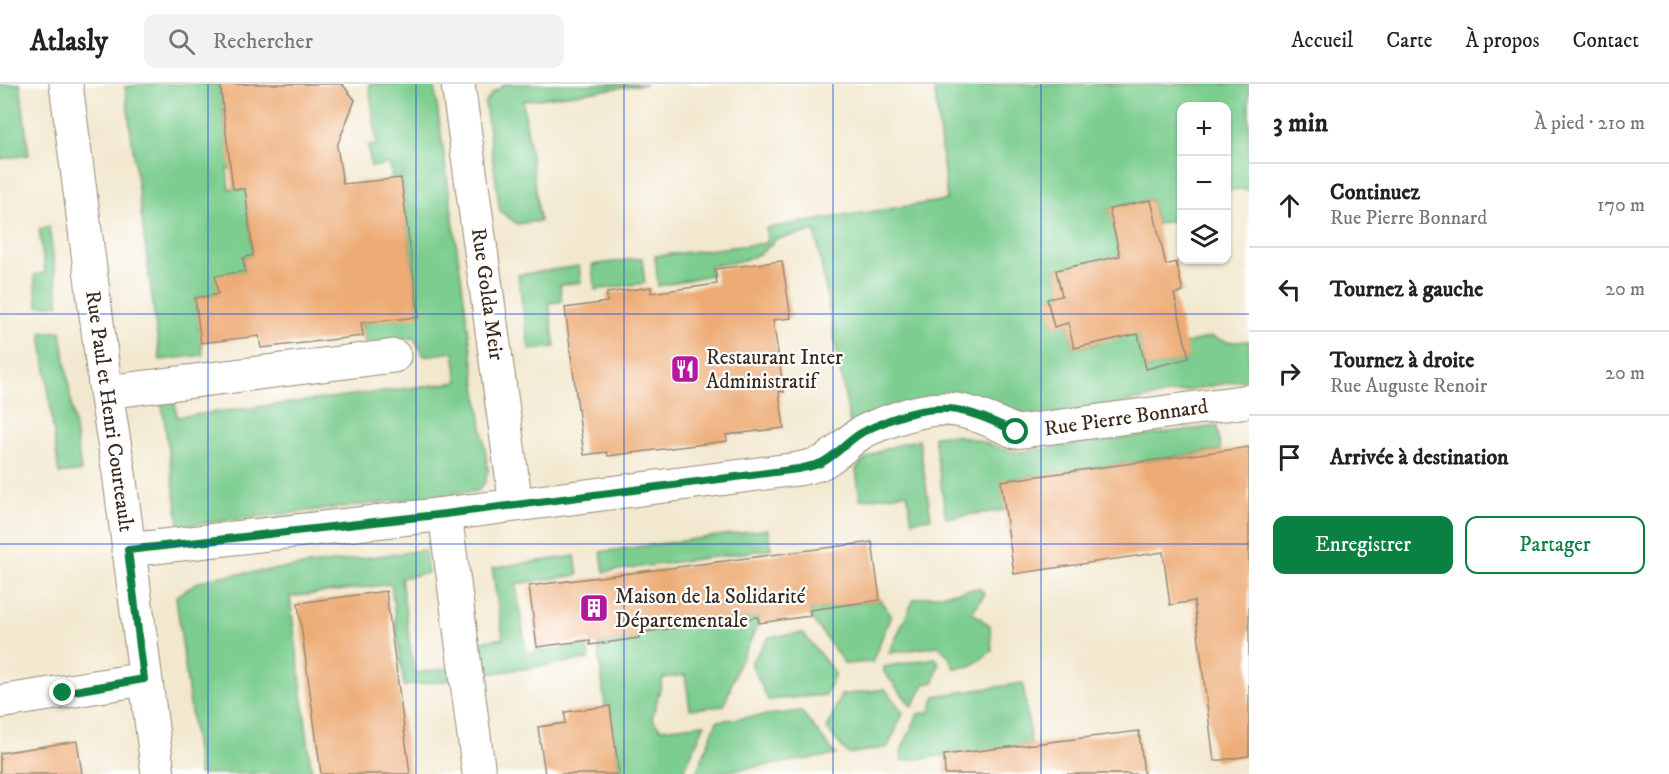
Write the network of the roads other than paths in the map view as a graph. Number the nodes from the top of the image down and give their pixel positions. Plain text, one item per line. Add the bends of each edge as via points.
1 (66, 84) edge
2 (458, 84) edge
3 (394, 356) dead end
4 (106, 392) junction
5 (1249, 401) edge
6 (516, 505) junction
7 (445, 514) junction
8 (128, 550) junction
9 (144, 679) junction
10 (0, 702) edge
11 (158, 774) edge
12 (479, 774) edge

1 - 4 street, Rue Paul et Henri Courteault
2 - 6 street, Rue Golda Meir
3 - 4 street
4 - 8 street, Rue Paul et Henri Courteault
5 - 6 street, Rue Pierre Bonnard via 1016,432 955,408 926,409 880,424 859,434 820,463 798,469
6 - 7 street, Rue Pierre Bonnard
7 - 8 street, Rue Pierre Bonnard
7 - 12 street
8 - 9 street, Rue Paul et Henri Courteault
9 - 10 street
9 - 11 street, Rue Paul et Henri Courteault

